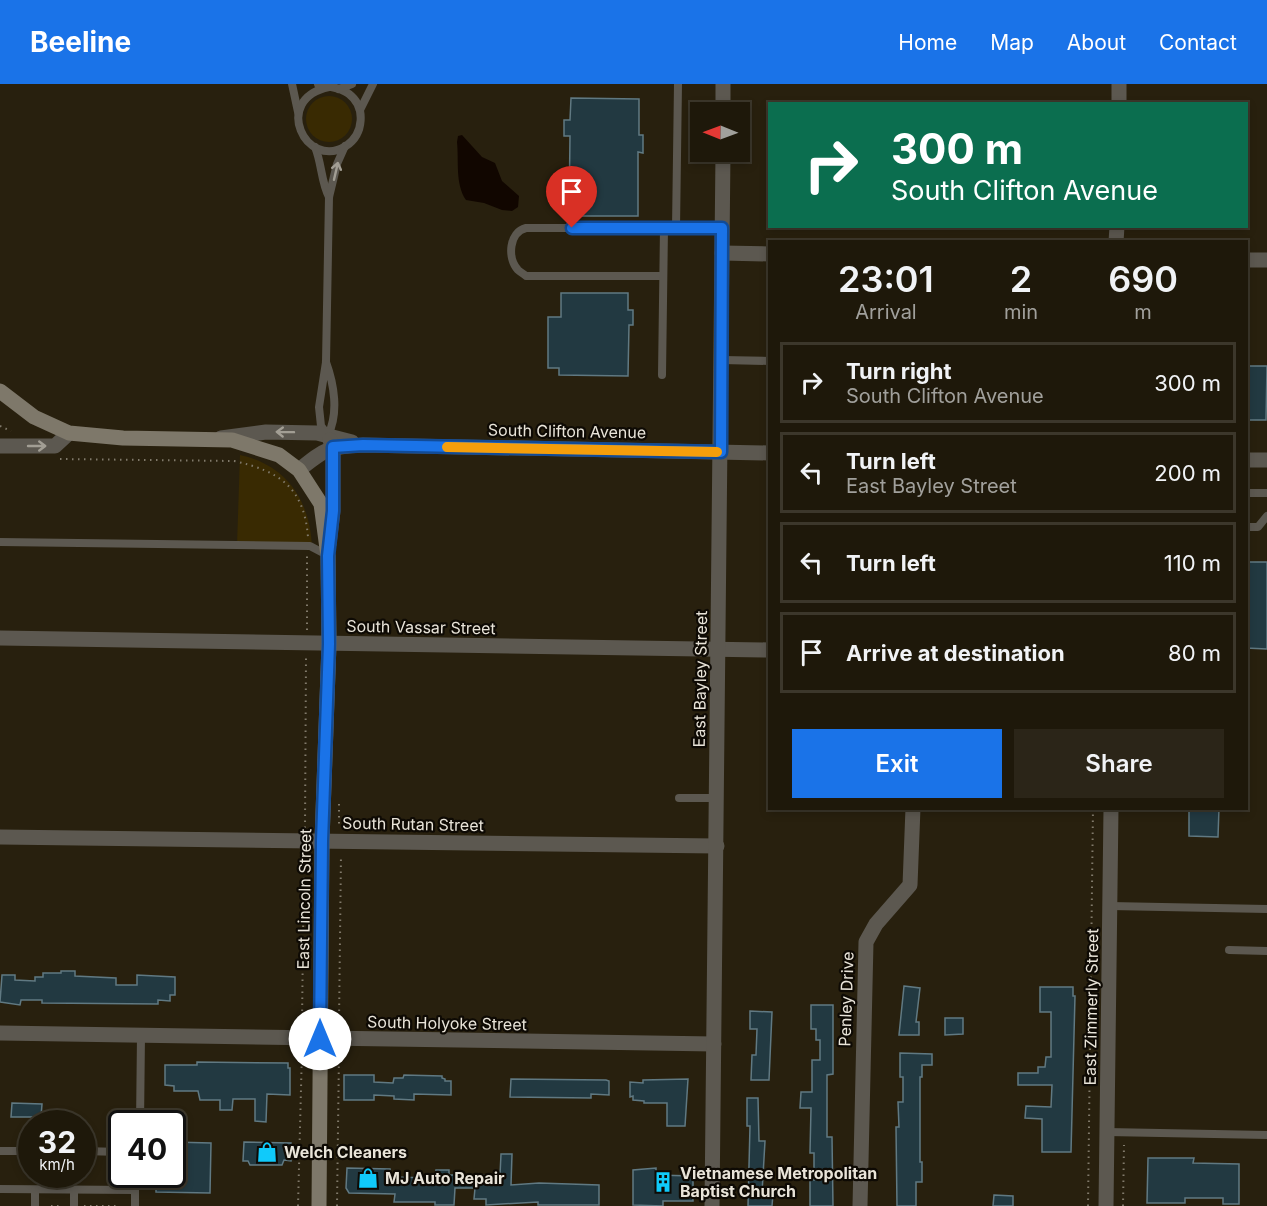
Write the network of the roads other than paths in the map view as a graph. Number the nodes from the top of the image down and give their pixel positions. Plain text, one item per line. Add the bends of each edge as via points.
1 (292, 84) edge
2 (318, 84) edge
3 (352, 84) edge
4 (373, 84) edge
5 (678, 84) edge
6 (723, 84) edge
7 (1119, 84) edge
8 (329, 87) junction
9 (339, 89) junction
10 (723, 102) edge
11 (1119, 102) edge
12 (360, 110) junction
13 (298, 112) junction
14 (315, 147) junction
15 (345, 147) junction
16 (723, 162) edge
17 (329, 197) junction
18 (664, 228) junction
19 (676, 228) junction
20 (722, 228) junction
21 (722, 253) junction
22 (768, 254) edge
23 (1248, 260) edge
24 (1267, 260) edge
25 (663, 276) junction
26 (722, 360) junction
27 (768, 361) edge
28 (326, 362) junction
29 (662, 375) dead end
30 (0, 391) edge
31 (69, 433) junction
32 (208, 439) junction
33 (330, 441) junction
34 (8, 446) edge
35 (721, 452) junction
36 (768, 453) edge
37 (1248, 460) edge
38 (1267, 460) edge
39 (299, 470) junction
40 (1248, 493) edge
41 (1267, 493) edge
42 (1267, 516) edge
43 (1248, 527) edge
44 (0, 542) edge
45 (328, 556) junction
46 (0, 638) edge
47 (329, 644) junction
48 (719, 649) junction
49 (768, 650) edge
50 (679, 798) dead end
51 (717, 798) junction
52 (913, 810) edge
53 (1111, 810) edge
54 (0, 837) edge
55 (322, 841) junction
56 (717, 846) junction
57 (1110, 906) junction
58 (1267, 909) edge
59 (1229, 950) dead end
60 (1267, 951) edge
61 (0, 1033) edge
62 (141, 1035) junction
63 (320, 1039) junction
64 (714, 1044) junction
65 (140, 1110) edge
66 (1107, 1132) junction
67 (1267, 1135) edge
68 (0, 1151) edge
69 (18, 1151) edge
70 (0, 1189) edge
71 (34, 1190) junction
72 (74, 1190) junction
73 (135, 1190) joint
74 (35, 1206) edge
75 (74, 1206) edge
76 (135, 1206) edge
77 (319, 1206) edge
78 (712, 1206) edge
79 (860, 1206) edge
80 (1106, 1206) edge

1 - 13 lane
2 - 8 lane
3 - 9 lane
4 - 12 lane
5 - 19 lane
6 - 10 street
7 - 11 street
8 - 9 lane
8 - 13 lane via 309,94
9 - 12 lane via 356,101
12 - 15 lane via 359,131
13 - 14 lane via 301,132
14 - 15 lane
14 - 17 lane
17 -> 15 lane
16 - 20 street, East Bayley Street
17 - 28 lane
18 - 19 lane
18 - 25 lane
18 - 25 lane via 522,229 513,238 511,256 526,276
19 - 20 lane
20 - 21 street, East Bayley Street
21 - 22 street
21 - 26 street, East Bayley Street
23 - 24 street
25 - 29 lane
26 - 27 lane
26 - 35 street, East Bayley Street
28 - 33 lane via 334,390
28 - 33 lane via 319,407 321,426
30 - 31 street, South Clifton Avenue via 34,417
31 - 32 street, South Clifton Avenue
34 -> 31 street via 55,446
33 -> 32 street, South Clifton Avenue via 317,433 266,432
32 - 39 street, South Clifton Avenue via 232,440 279,455
33 - 35 street, South Clifton Avenue via 363,445
33 - 39 street, South Clifton Avenue
33 - 45 street, East Lincoln Street via 333,511
35 - 36 street, South Clifton Avenue
35 - 48 street, East Bayley Street
37 - 38 street
39 - 45 street, East Lincoln Street via 321,504
40 - 41 lane
42 - 43 lane via 1258,527
44 - 45 lane via 307,546
45 - 47 street, East Lincoln Street
46 - 47 street, South Vassar Street
47 - 48 street, South Vassar Street
47 - 55 street, East Lincoln Street
48 - 49 street, South Vassar Street
48 - 51 street, East Bayley Street
50 - 51 lane
51 - 56 street, East Bayley Street
52 - 79 street, Penley Drive via 910,885 876,924 866,942
53 - 57 street, East Zimmerly Street
54 - 55 street, South Rutan Street
55 - 56 street, South Rutan Street
55 - 63 street, East Lincoln Street
56 - 64 street, East Bayley Street
57 - 58 lane
57 - 66 street, East Zimmerly Street
59 - 60 lane
61 - 62 street, South Holyoke Street
62 - 63 street, South Holyoke Street
62 - 65 lane
63 - 64 street, South Holyoke Street
63 - 77 street, East Lincoln Street
64 - 78 street, East Bayley Street
66 - 67 lane
66 - 80 street, East Zimmerly Street
68 - 69 lane
70 - 71 lane
71 - 72 lane
71 - 74 lane
72 - 73 lane
72 - 75 lane
73 - 76 lane

